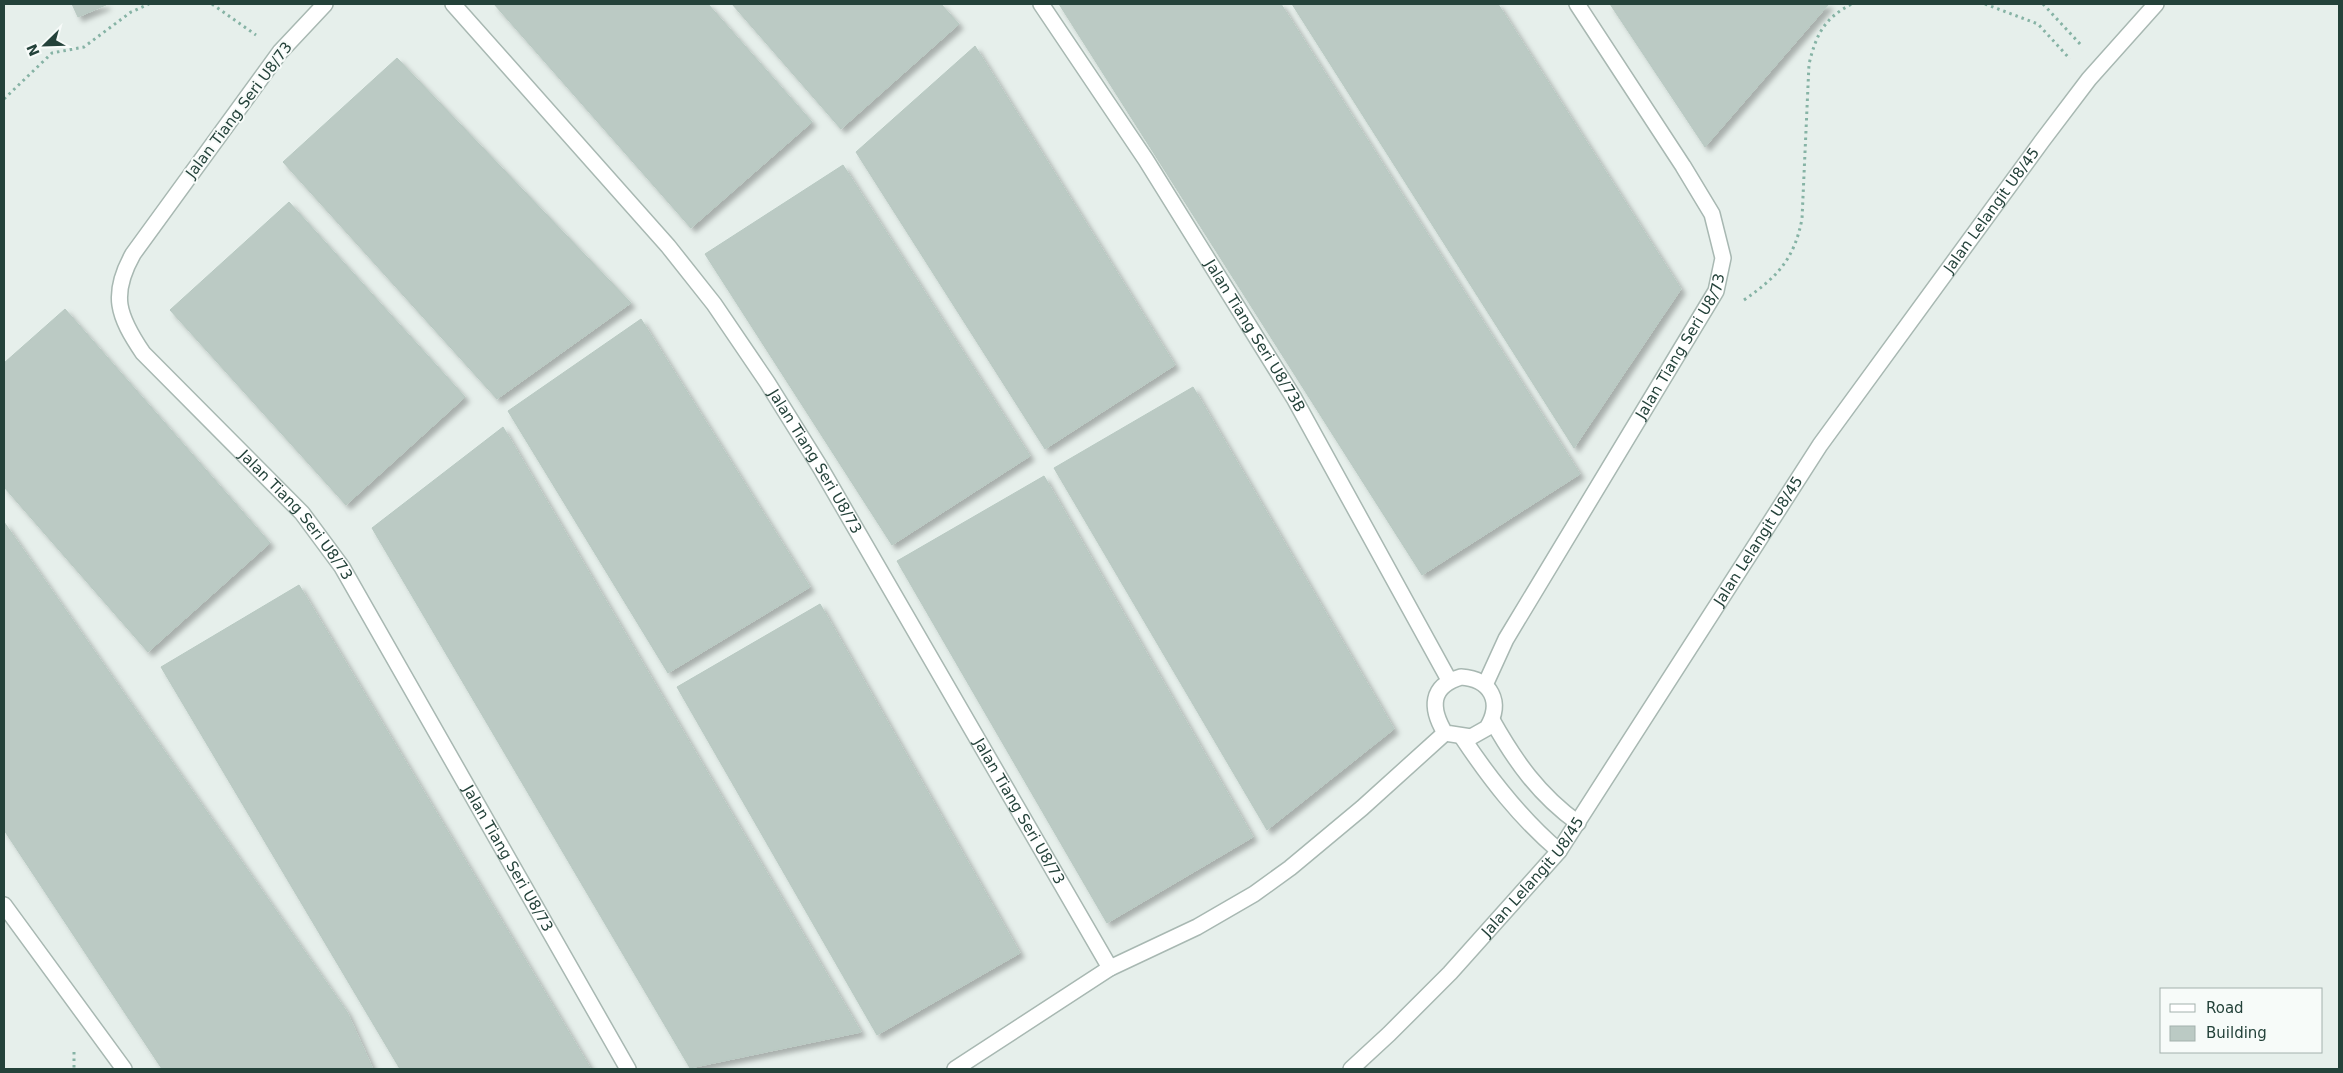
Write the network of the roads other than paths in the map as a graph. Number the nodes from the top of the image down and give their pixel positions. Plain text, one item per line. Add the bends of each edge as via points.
1 (325, 4) edge
2 (453, 4) edge
3 (1040, 4) edge
4 (1577, 4) edge
5 (2156, 4) edge
6 (1449, 680) junction
7 (1485, 685) junction
8 (1492, 720) junction
9 (1445, 733) junction
10 (1462, 737) junction
11 (1578, 823) junction
12 (1559, 851) junction
13 (4, 905) edge
14 (1110, 968) junction
15 (124, 1069) edge
16 (628, 1069) edge
17 (955, 1069) edge
18 (1351, 1069) edge

1 - 16 street, Jalan Tiang Seri U8/73 via 280,52 133,254 121,274 120,311 143,353 302,513 326,542
2 - 14 street, Jalan Tiang Seri U8/73 via 668,246 714,304 824,474
3 - 6 street, Jalan Tiang Seri U8/73B via 1146,160 1294,398
4 - 7 street, Jalan Tiang Seri U8/73 via 1712,214 1723,258 1716,291 1506,638
5 - 11 street, Jalan Lelangit U8/45 via 2089,79 1820,445
6 - 7 street via 1474,678
6 - 9 street via 1440,688 1434,710
7 - 8 street via 1495,707
8 - 10 street via 1479,733
8 - 11 street via 1525,773 1542,793
9 - 10 street
9 - 14 street via 1362,808 1254,894 1197,927
10 - 12 street via 1500,791 1524,819
11 - 12 street, Jalan Lelangit U8/45
12 - 18 street, Jalan Lelangit U8/45 via 1450,973
13 - 15 street
14 - 17 street

